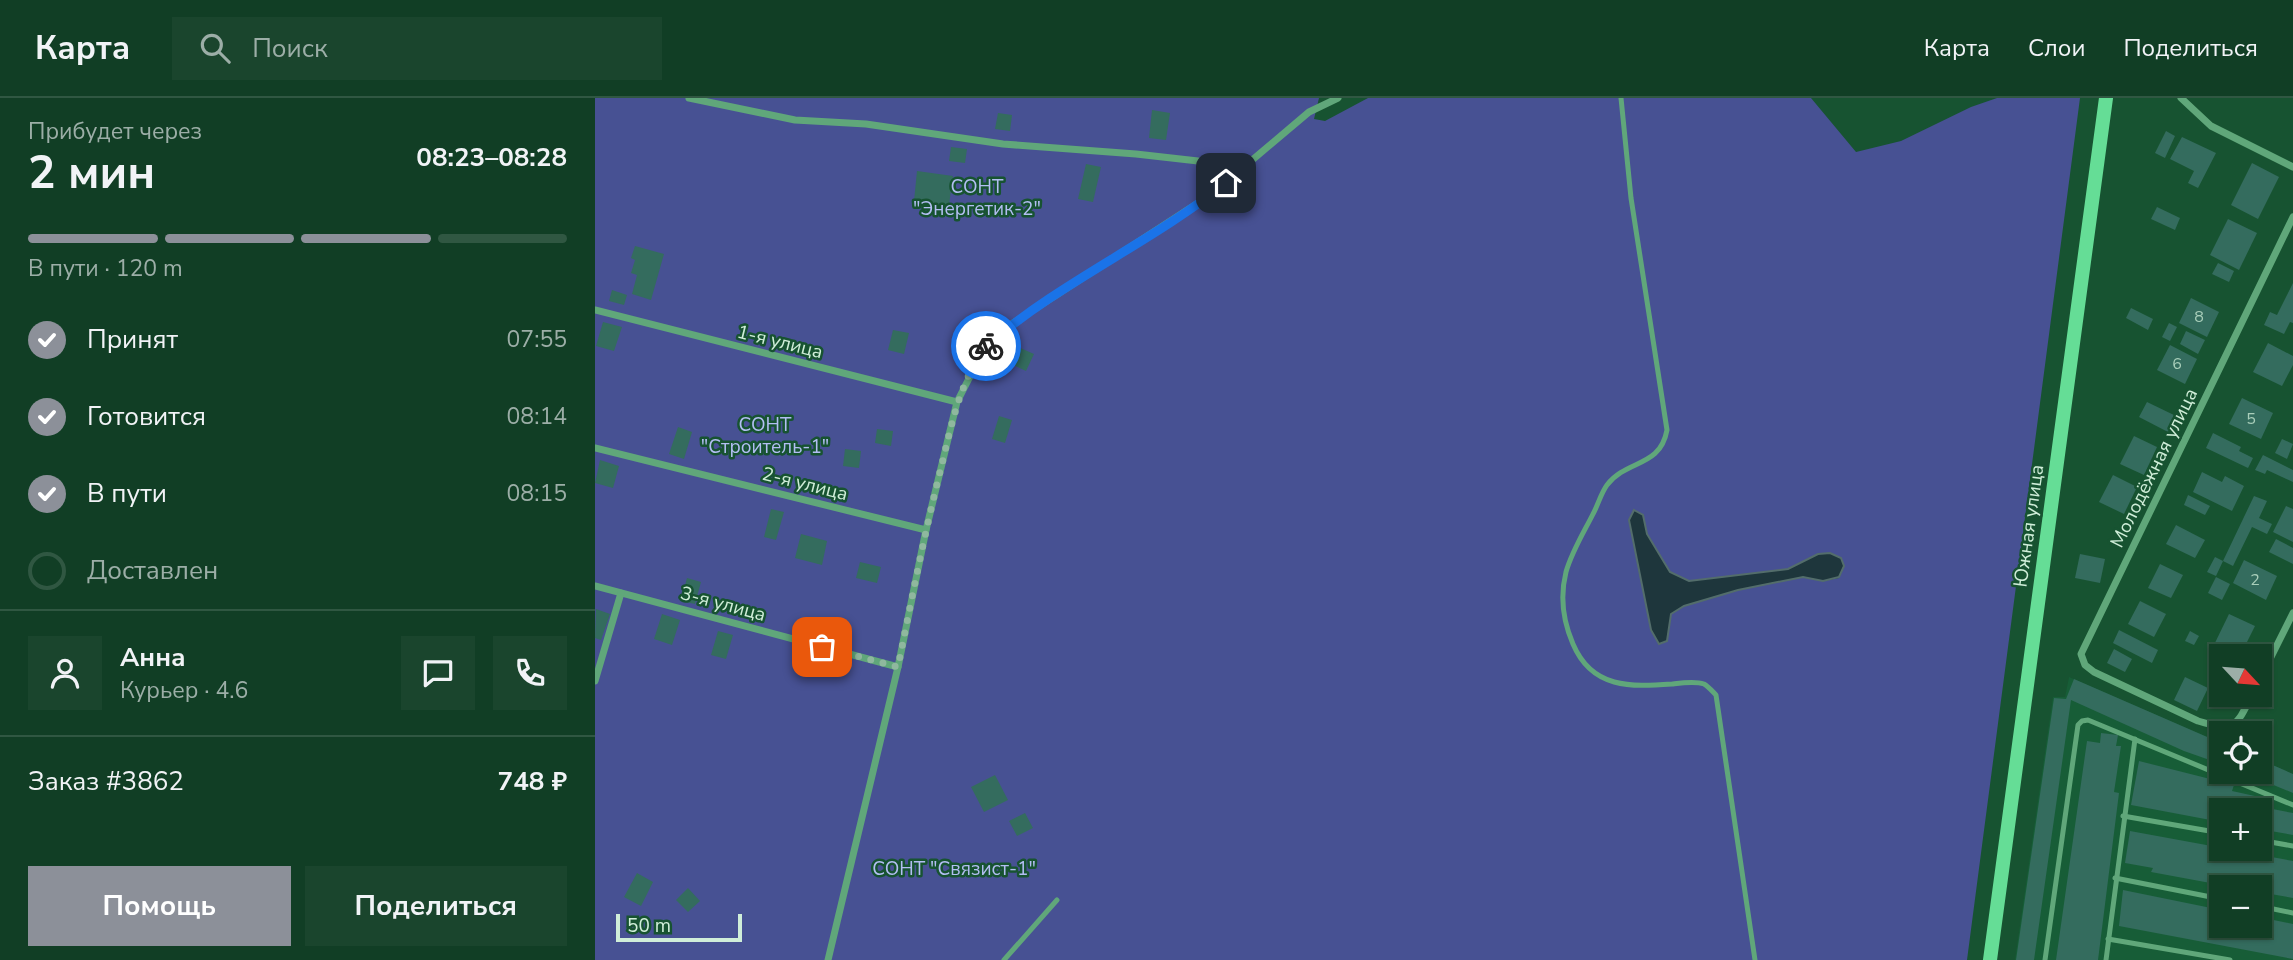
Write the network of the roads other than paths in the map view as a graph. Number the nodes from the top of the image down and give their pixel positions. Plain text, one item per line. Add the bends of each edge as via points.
1 (689, 98) edge
2 (1338, 98) edge
3 (1621, 98) edge
4 (2106, 98) edge
5 (2181, 98) edge
6 (2293, 167) edge
7 (1226, 183) junction
8 (2293, 217) edge
9 (595, 310) edge
10 (957, 402) junction
11 (595, 448) edge
12 (926, 530) junction
13 (595, 586) edge
14 (621, 593) junction
15 (2293, 613) edge
16 (2272, 655) edge
17 (898, 667) junction
18 (595, 681) edge
19 (2246, 707) edge
20 (2135, 739) junction
21 (2293, 805) edge
22 (2123, 816) junction
23 (2209, 831) edge
24 (2272, 842) edge
25 (2293, 846) edge
26 (2115, 878) junction
27 (2209, 897) edge
28 (1057, 900) dead end
29 (2272, 909) edge
30 (2293, 913) edge
31 (2108, 940) junction
32 (828, 960) edge
33 (1004, 960) edge
34 (1755, 960) edge
35 (1990, 960) edge
36 (2045, 960) edge
37 (2106, 960) edge
38 (2230, 960) edge

1 - 7 street via 795,120 1198,161
2 - 7 street via 1309,111
3 - 34 lane via 1631,198 1667,430 1656,455 1607,485 1569,562 1563,610 1578,657 1594,673 1617,685 1705,684 1716,695
4 - 35 main road, Южная улица
5 - 6 street via 2211,126
7 - 10 street via 1010,325 985,347
8 - 19 street, Молодёжная улица via 2081,653 2094,672 2198,721 2231,726
9 - 10 street, 1-я улица
10 - 12 street
11 - 12 street, 2-я улица
12 - 17 street
13 - 14 street, 3-я улица
14 - 17 street, 3-я улица
14 - 18 street
15 - 16 street
17 - 32 street
20 - 21 lane
20 - 22 lane
20 - 36 lane via 2088,720 2078,725
22 - 23 lane
22 - 26 lane
24 - 25 lane
26 - 27 lane
26 - 31 lane
28 - 33 lane
29 - 30 lane
31 - 37 lane
31 - 38 lane

